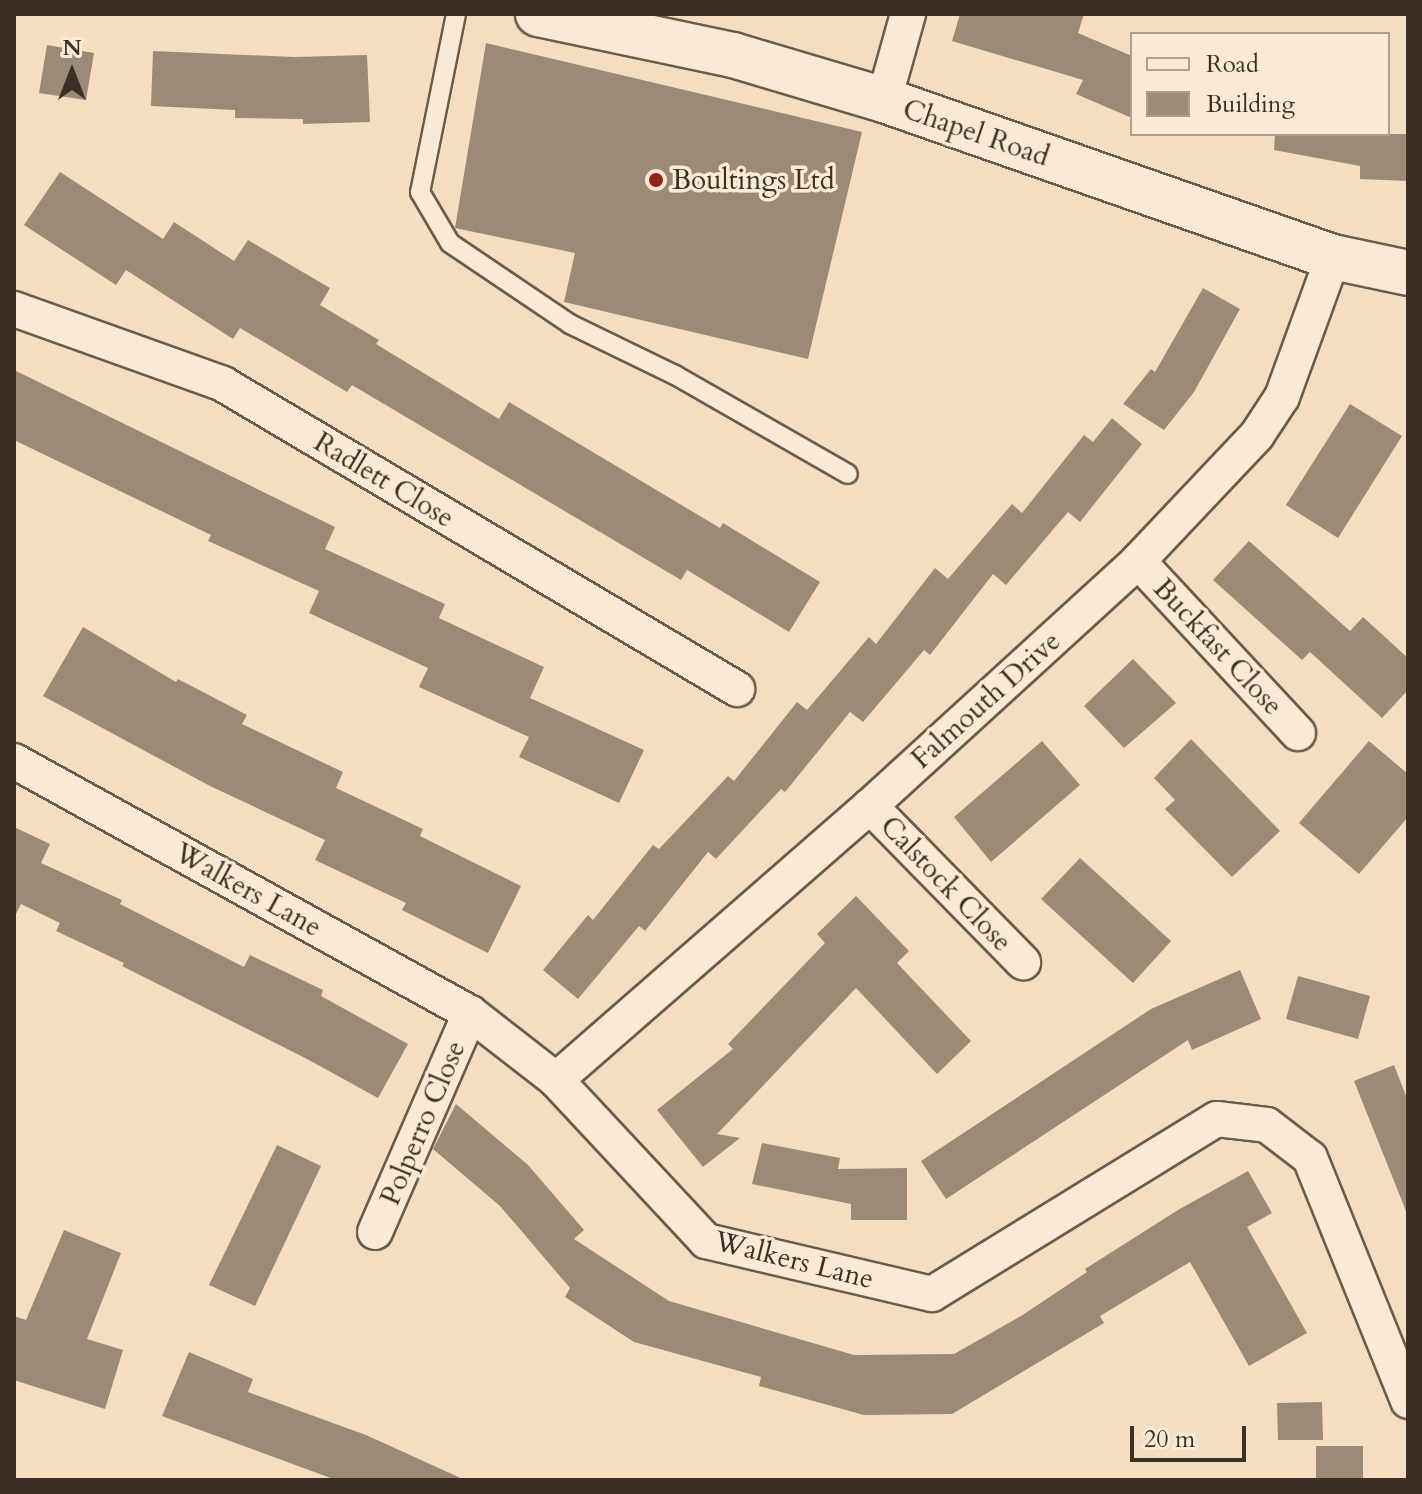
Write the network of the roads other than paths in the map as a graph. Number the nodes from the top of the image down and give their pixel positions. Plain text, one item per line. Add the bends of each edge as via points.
1 (456, 14) edge
2 (538, 14) edge
3 (908, 14) edge
4 (884, 100) junction
5 (1333, 257) junction
6 (1408, 273) edge
7 (14, 309) edge
8 (848, 474) dead end
9 (1138, 561) junction
10 (737, 689) dead end
11 (1298, 733) dead end
12 (14, 761) edge
13 (870, 806) junction
14 (1023, 962) dead end
15 (470, 1013) junction
16 (556, 1080) junction
17 (375, 1232) dead end
18 (1408, 1401) edge

1 - 8 lane via 420,192 450,243 570,324 675,375
2 - 4 street, Chapel Road via 733,55
3 - 4 street
4 - 5 street, Chapel Road
5 - 6 street, Chapel Road
5 - 9 street, Falmouth Drive via 1282,397 1257,435
7 - 10 street, Radlett Close via 223,384
9 - 11 street, Buckfast Close
9 - 13 street, Falmouth Drive
12 - 15 street, Walkers Lane
13 - 14 street, Calstock Close
13 - 16 street, Falmouth Drive
15 - 16 street, Walkers Lane
15 - 17 street, Polperro Close
16 - 18 street, Walkers Lane via 706,1241 932,1294 1217,1119 1267,1125 1310,1158

